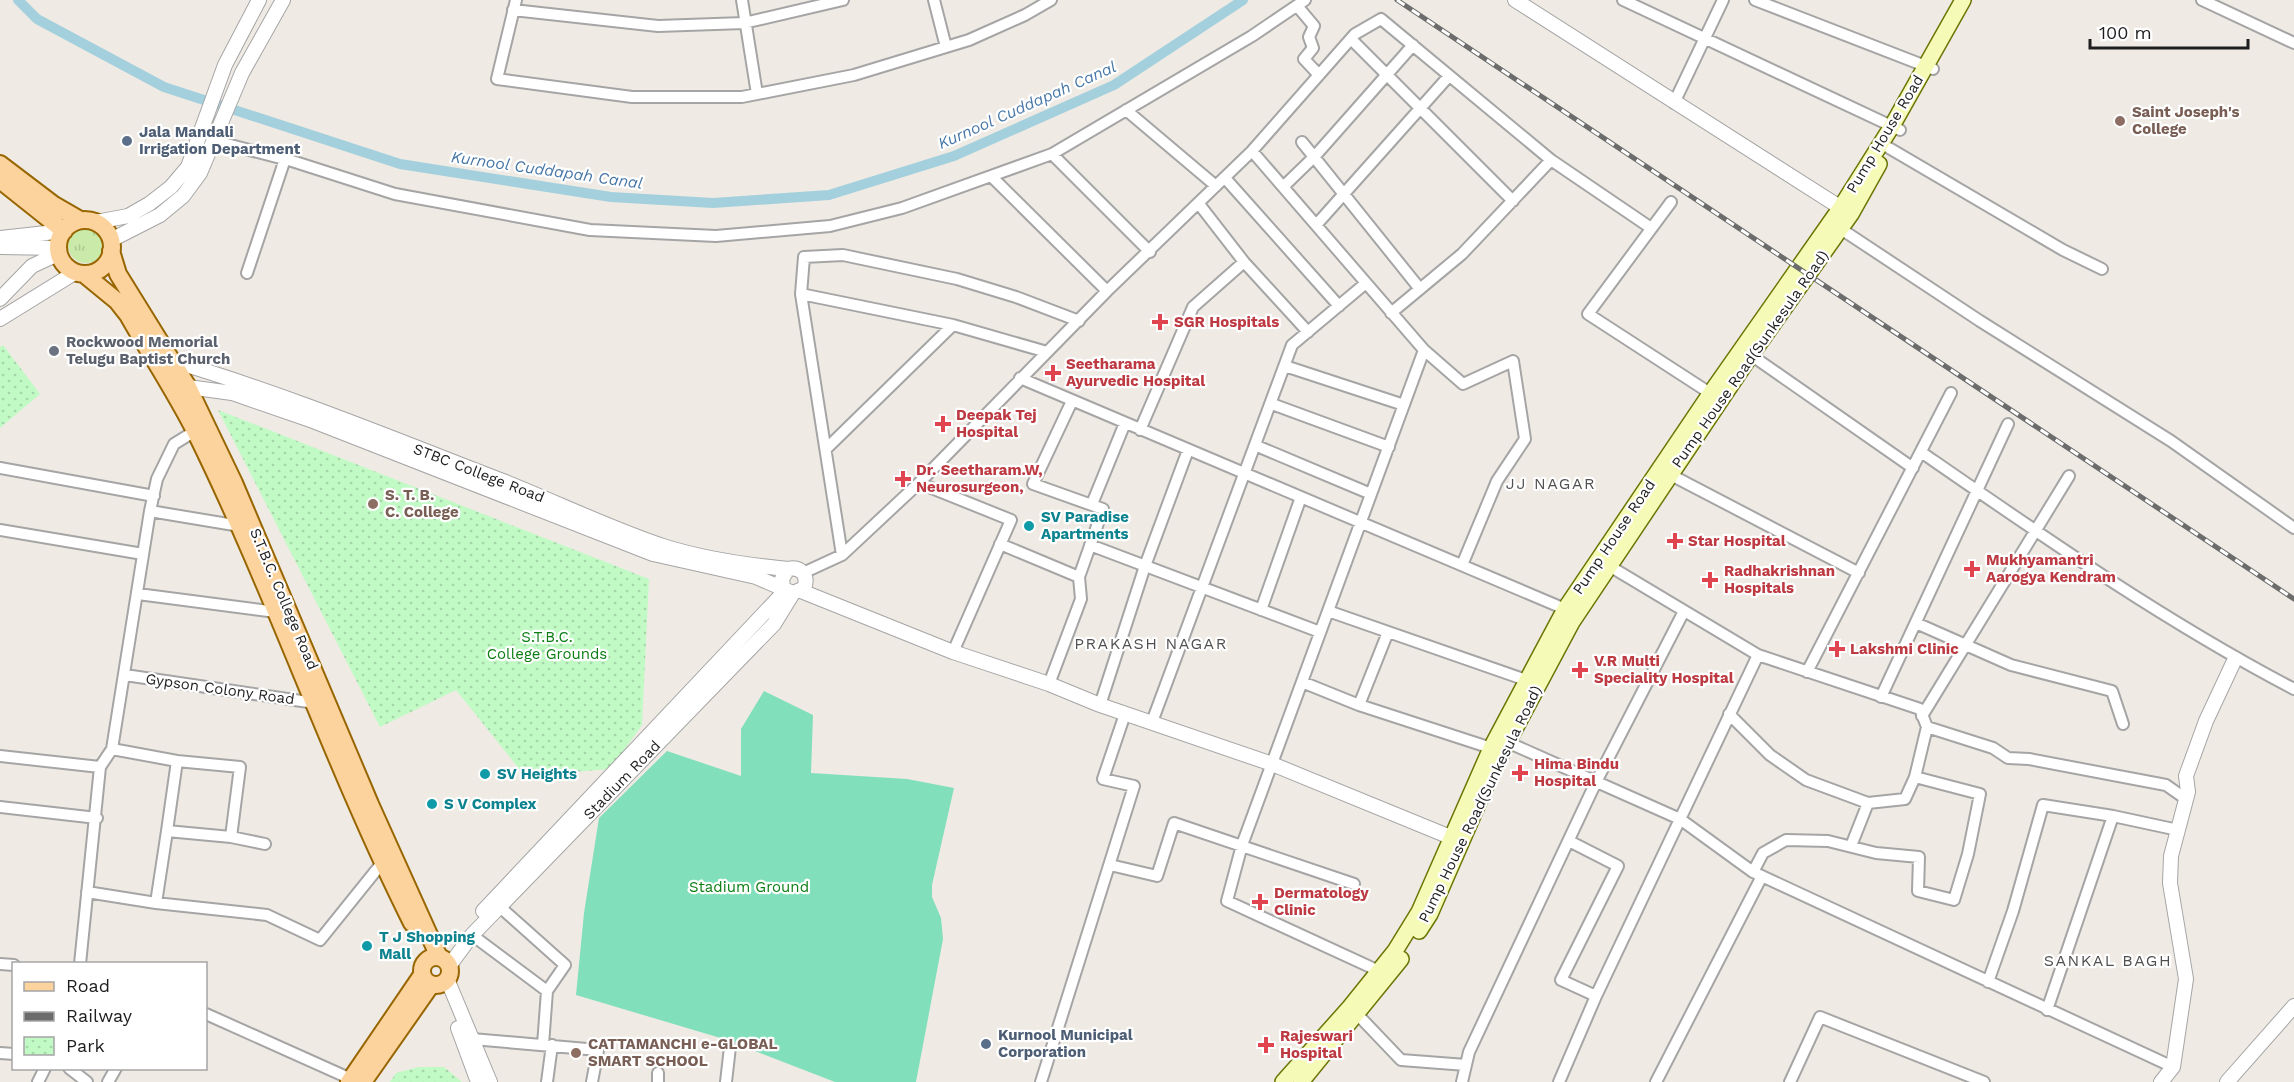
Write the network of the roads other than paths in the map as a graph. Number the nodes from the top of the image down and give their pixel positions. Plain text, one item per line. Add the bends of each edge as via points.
1 (259, 0) edge
2 (283, 0) edge
3 (742, 0) edge
4 (843, 0) edge
5 (934, 0) edge
6 (1052, 0) edge
7 (1515, 0) edge
8 (1623, 0) edge
9 (1723, 0) edge
10 (1755, 0) edge
11 (1963, 0) edge
12 (1972, 0) edge
13 (2202, 0) edge
14 (1301, 3) edge
15 (515, 5) edge
16 (744, 23) junction
17 (1706, 38) junction
18 (1351, 39) junction
19 (2294, 43) edge
20 (1413, 45) junction
21 (946, 47) junction
22 (1930, 68) junction
23 (1319, 75) junction
24 (1387, 75) junction
25 (1449, 76) junction
26 (757, 94) junction
27 (1674, 103) junction
28 (1420, 108) junction
29 (1126, 110) junction
30 (1896, 128) junction
31 (215, 141) junction
32 (1302, 142) dead end
33 (1889, 148) junction
34 (1252, 151) junction
35 (1052, 154) junction
36 (1315, 156) junction
37 (285, 159) junction
38 (1551, 160) junction
39 (0, 164) edge
40 (991, 176) junction
41 (0, 180) edge
42 (1220, 182) junction
43 (1284, 186) junction
44 (1343, 192) junction
45 (1513, 201) junction
46 (1671, 202) dead end
47 (1199, 204) junction
48 (1846, 211) junction
49 (88, 221) junction
50 (1317, 224) junction
51 (1651, 228) junction
52 (1840, 228) junction
53 (64, 231) junction
54 (0, 238) edge
55 (111, 246) junction
56 (0, 247) edge
57 (58, 251) junction
58 (1150, 252) junction
59 (1244, 262) junction
60 (2102, 269) dead end
61 (80, 273) junction
62 (247, 273) dead end
63 (1366, 283) junction
64 (1420, 289) junction
65 (1107, 291) junction
66 (801, 294) junction
67 (0, 299) edge
68 (1339, 306) junction
69 (1391, 313) junction
70 (0, 319) edge
71 (1079, 321) junction
72 (953, 325) junction
73 (1308, 332) junction
74 (1424, 350) junction
75 (1047, 352) junction
76 (1751, 355) junction
77 (173, 361) junction
78 (1285, 366) junction
79 (1020, 378) junction
80 (188, 387) junction
81 (171, 389) junction
82 (1951, 393) dead end
83 (1716, 397) junction
84 (1072, 401) junction
85 (1272, 404) junction
86 (1404, 405) junction
87 (1125, 423) junction
88 (2008, 424) dead end
89 (1140, 429) junction
90 (195, 430) junction
91 (1257, 446) junction
92 (1389, 447) junction
93 (827, 448) junction
94 (1188, 450) junction
95 (1921, 452) junction
96 (0, 468) edge
97 (1913, 468) junction
98 (1244, 473) junction
99 (1671, 475) junction
100 (2069, 476) dead end
101 (919, 483) junction
102 (1977, 491) junction
103 (1371, 494) junction
104 (154, 495) junction
105 (1301, 497) junction
106 (1092, 504) junction
107 (150, 511) junction
108 (1361, 523) junction
109 (240, 526) junction
110 (2294, 528) edge
111 (0, 530) edge
112 (2035, 531) junction
113 (1000, 544) junction
114 (1090, 545) junction
115 (143, 554) junction
116 (842, 555) junction
117 (1145, 566) junction
118 (1462, 566) junction
119 (1611, 567) junction
120 (788, 569) junction
121 (803, 573) junction
122 (1859, 573) junction
123 (1079, 577) junction
124 (1201, 587) junction
125 (791, 590) junction
126 (138, 594) junction
127 (1565, 609) junction
128 (1261, 610) junction
129 (1328, 611) junction
130 (276, 612) junction
131 (1683, 613) junction
132 (1916, 623) junction
133 (1320, 632) junction
134 (1388, 632) junction
135 (1966, 645) junction
136 (953, 652) junction
137 (1758, 655) junction
138 (2235, 659) junction
139 (1807, 672) junction
140 (124, 675) junction
141 (1526, 680) junction
142 (1302, 682) junction
143 (1049, 684) junction
144 (2294, 689) edge
145 (1881, 697) junction
146 (315, 703) junction
147 (1100, 705) junction
148 (1359, 705) junction
149 (1125, 714) junction
150 (1729, 714) junction
151 (1922, 716) junction
152 (1152, 722) junction
153 (2123, 724) dead end
154 (1927, 727) junction
155 (1507, 742) junction
156 (1491, 748) junction
157 (112, 749) junction
158 (0, 756) edge
159 (177, 761) junction
160 (1272, 764) junction
161 (100, 767) junction
162 (1915, 777) junction
163 (1596, 782) junction
164 (2187, 796) junction
165 (1868, 803) junction
166 (0, 807) edge
167 (2113, 816) junction
168 (97, 818) junction
169 (1680, 819) junction
170 (2178, 830) junction
171 (167, 831) junction
172 (231, 837) junction
173 (1457, 839) junction
174 (1569, 841) junction
175 (265, 844) dead end
176 (1242, 845) junction
177 (1851, 846) junction
178 (382, 863) junction
179 (1110, 865) junction
180 (1758, 874) junction
181 (1354, 884) dead end
182 (87, 892) junction
183 (156, 903) junction
184 (500, 907) junction
185 (472, 935) junction
186 (80, 962) edge
187 (438, 970) junction
188 (1379, 971) junction
189 (1988, 982) junction
190 (547, 991) junction
191 (1596, 996) junction
192 (2294, 1006) edge
193 (2047, 1010) junction
194 (207, 1014) edge
195 (1358, 1016) junction
196 (472, 1039) junction
197 (548, 1045) junction
198 (730, 1047) dead end
199 (1466, 1065) junction
200 (2173, 1067) junction
201 (72, 1070) edge
202 (354, 1081) edge
203 (87, 1082) edge
204 (478, 1082) edge
205 (490, 1082) edge
206 (547, 1082) edge
207 (592, 1082) edge
208 (726, 1082) edge
209 (1041, 1082) edge
210 (1283, 1082) edge
211 (1301, 1082) edge
212 (1462, 1082) edge
213 (1559, 1082) edge
214 (1656, 1082) edge
215 (1790, 1082) edge
216 (1984, 1082) edge
217 (2161, 1082) edge
218 (2227, 1082) edge

1 - 49 street via 225,65 188,167 171,187 128,216
2 - 31 street via 242,73
3 - 16 street
4 - 16 street
5 - 21 street
6 - 21 street
7 - 27 street
8 - 17 street
9 - 17 street
10 - 22 street
11 - 22 main road, Pump House Road
12 - 22 main road, Pump House Road(Sunkesula Road)
13 - 19 street
14 - 23 street via 1314,26 1309,37 1313,48 1305,59
14 - 29 street
15 - 16 street via 658,26
15 - 26 street via 497,79 632,97
16 - 26 street
17 - 27 street
17 - 30 street
18 - 20 street via 1381,19
18 - 23 street
18 - 24 street
20 - 24 street
20 - 25 street
21 - 26 street via 854,75
22 - 30 main road, Pump House Road(Sunkesula Road)
23 - 34 street
24 - 28 street
24 - 36 street
25 - 28 street
25 - 38 street
27 - 48 street
28 - 44 street
28 - 45 street
29 - 35 street
29 - 42 street
30 - 33 main road, Pump House Road(Sunkesula Road)
30 - 48 main road, Pump House Road
31 - 37 street
31 - 55 street via 200,173 183,196
32 - 36 street
33 - 48 main road, Pump House Road(Sunkesula Road)
33 - 60 street
34 - 42 street
34 - 43 street
35 - 40 street
35 - 58 street
36 - 43 street
36 - 44 street
37 - 40 street via 395,194 507,216 590,230 716,236 830,226 902,208
37 - 62 street
38 - 45 street
38 - 51 street
39 - 49 main road via 54,205
40 - 65 street
41 - 53 main road
42 - 47 street
42 - 68 street
43 - 50 street
44 - 50 street
44 - 64 street
45 - 64 street via 1462,254
46 - 51 street
47 - 58 street
47 - 59 street
48 - 52 main road, Pump House Road(Sunkesula Road)
48 - 83 main road, Pump House Road
49 - 53 main road
49 - 55 main road via 108,233
50 - 63 street
51 - 83 street via 1588,314
52 - 76 main road, Pump House Road(Sunkesula Road)
52 - 110 street via 2179,446
53 - 54 street
53 - 57 main road
55 - 61 main road via 109,258 99,270
55 - 77 main road, S.T.B.C. College Road via 118,274
56 - 57 street
57 - 61 main road via 64,264
57 - 67 street via 32,266
58 - 65 street
59 - 73 street
59 - 89 street via 1193,307
61 - 70 street
61 - 81 main road, S.T.B.C. College Road via 117,301
63 - 68 street
63 - 69 street
64 - 69 street
65 - 71 street
66 - 71 street via 804,257 843,255 957,279
66 - 72 street
66 - 93 street
68 - 73 street
69 - 74 street
71 - 75 street
72 - 75 street
72 - 93 street
73 - 78 street via 1292,345
74 - 86 street
74 - 118 street via 1463,384 1513,361 1525,439 1497,481
75 - 79 street
76 - 83 main road, Pump House Road(Sunkesula Road)
76 - 97 street
77 - 80 main road, S.T.B.C. College Road
77 - 120 street, STBC College Road via 230,378 661,545 697,556
78 - 85 street
78 - 86 street
79 - 84 street
79 - 101 street
80 - 81 main road
80 - 125 street, STBC College Road via 232,393 313,421 653,554 756,577
80 - 187 main road, S.T.B.C. College Road via 234,483
81 - 90 main road, S.T.B.C. College Road
82 - 95 street
83 - 99 main road, Pump House Road(Sunkesula Road)
83 - 127 main road, Pump House Road
84 - 87 street
84 - 106 street via 1033,484
85 - 91 street
85 - 92 street
86 - 92 street
87 - 89 street
87 - 106 street
88 - 102 street
89 - 94 street
90 - 104 street via 174,444
90 - 109 main road, S.T.B.C. College Road
91 - 98 street
91 - 103 street
92 - 103 street
93 - 116 street
94 - 98 street
94 - 117 street
95 - 97 street
95 - 102 street
96 - 104 street
97 - 122 street
98 - 105 street
98 - 124 street
99 - 119 main road, Pump House Road(Sunkesula Road)
99 - 122 street
100 - 112 street
101 - 113 street via 1011,520
101 - 116 street
102 - 112 street
102 - 132 street
103 - 108 street
104 - 107 street
105 - 108 street
105 - 128 street
106 - 114 street via 1103,509
107 - 109 street
107 - 115 street
108 - 118 street
108 - 129 street
109 - 130 main road, S.T.B.C. College Road
111 - 115 street
112 - 135 street
112 - 138 street
113 - 123 street
113 - 136 street
114 - 117 street
114 - 123 street
115 - 126 street
116 - 121 street
117 - 124 street
117 - 147 street
118 - 127 street
119 - 131 street
119 - 155 main road, Pump House Road(Sunkesula Road) via 1572,622
120 - 121 street, STBC College Road via 796,568
120 - 125 street via 783,575
121 - 125 street via 806,580
122 - 139 street
123 - 143 street via 1081,599
124 - 128 street
124 - 152 street
125 - 136 street, STBC College Road
125 - 184 street, Stadium Road via 774,624
125 - 187 street, Stadium Road via 469,926
126 - 130 street
126 - 140 street
127 - 141 main road, Pump House Road
128 - 133 street
129 - 133 street
129 - 134 street
130 - 146 main road, S.T.B.C. College Road
131 - 137 street
131 - 163 street
132 - 135 street
132 - 145 street
133 - 142 street
134 - 141 street
134 - 148 street
135 - 151 street
135 - 153 street via 2011,665 2112,691
136 - 143 street, STBC College Road
137 - 139 street
137 - 150 street
138 - 144 street
138 - 164 street via 2186,776
139 - 145 street
140 - 146 street, Gypson Colony Road
140 - 157 street
141 - 156 main road, Pump House Road
142 - 148 street
142 - 160 street
143 - 147 street, STBC College Road
145 - 151 street via 1920,709
146 - 178 main road, S.T.B.C. College Road
147 - 149 street, STBC College Road
148 - 156 street
149 - 152 street, STBC College Road
149 - 179 street via 1103,779 1134,786
150 - 165 street via 1770,755 1806,780
150 - 169 street
151 - 154 street
152 - 160 street, STBC College Road
154 - 162 street
154 - 164 street via 1993,748 2008,758 2166,786
155 - 156 street
155 - 163 street
155 - 173 main road, Pump House Road(Sunkesula Road)
156 - 173 main road, Pump House Road
157 - 159 street
157 - 161 street
158 - 161 street
159 - 171 street
159 - 172 street via 240,767
160 - 173 street, STBC College Road
160 - 176 street
161 - 168 street
162 - 165 street via 1905,799
162 - 177 street via 1980,794 1954,900 1918,891 1919,857
163 - 169 street
163 - 174 street
164 - 170 street
165 - 177 street
166 - 168 street
167 - 170 street
167 - 189 street via 2043,805
167 - 193 street
168 - 182 street
169 - 180 street
169 - 191 street
170 - 200 street via 2171,856 2170,883 2187,979
171 - 172 street
171 - 183 street
172 - 175 street
173 - 188 main road, Pump House Road via 1419,912
173 - 195 main road, Pump House Road(Sunkesula Road) via 1430,914
174 - 191 street via 1618,866 1561,980
174 - 199 street
176 - 179 street via 1174,823 1157,876
176 - 181 street
176 - 188 street via 1227,901
177 - 180 street via 1786,840 1763,853
178 - 183 street via 320,940 267,915
178 - 187 main road, S.T.B.C. College Road
179 - 209 street
180 - 189 street
180 - 214 street
182 - 183 street
182 - 186 street
184 - 185 street, Stadium Road
184 - 190 street via 565,965
185 - 187 street, Stadium Road
185 - 190 street
187 - 196 street, S.T.B.C. College Road
187 - 202 main road
187 - 204 street
188 - 210 main road, Pump House Road
189 - 193 street
190 - 197 street
191 - 213 street
192 - 218 street
193 - 200 street
194 - 202 street
195 - 199 street via 1401,1060
195 - 211 main road, Pump House Road(Sunkesula Road)
196 - 197 street
196 - 205 street, S.T.B.C. College Road
197 - 206 street
197 - 207 street via 597,1050
198 - 208 street
199 - 212 street
200 - 217 street
201 - 203 street
215 - 216 street via 1820,1017

